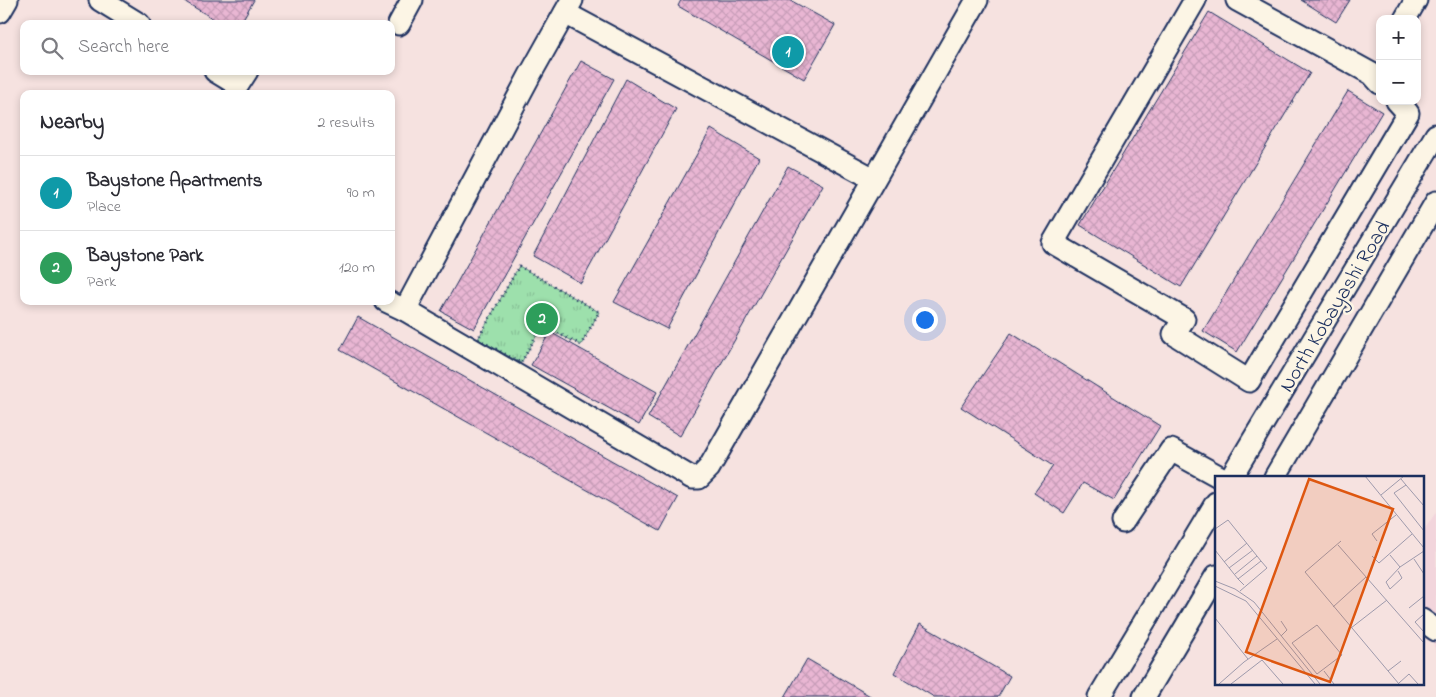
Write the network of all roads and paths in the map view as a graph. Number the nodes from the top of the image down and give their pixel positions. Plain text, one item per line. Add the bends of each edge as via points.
1 (7, 0) edge
2 (100, 0) edge
3 (412, 0) edge
4 (977, 0) edge
5 (1195, 0) edge
6 (1237, 0) edge
7 (1416, 0) edge
8 (569, 7) edge
9 (0, 12) edge
10 (1407, 15) edge
11 (132, 20) edge
12 (399, 24) dead end
13 (1376, 71) edge
14 (222, 75) edge
15 (244, 75) edge
16 (1401, 105) edge
17 (1436, 135) edge
18 (874, 179) junction
19 (1436, 202) edge
20 (395, 305) edge
21 (406, 310) junction
22 (478, 339) joint
23 (1218, 476) edge
24 (1232, 476) edge
25 (1276, 476) edge
26 (1215, 505) edge
27 (1123, 522) dead end
28 (1215, 578) edge
29 (1424, 621) edge
30 (1436, 630) edge
31 (1099, 697) edge
32 (1144, 697) edge

1 - 9 street
2 - 11 street
3 - 12 street
4 - 18 street
5 - 16 street via 1053,243 1184,319 1174,334 1249,381 1408,113
6 - 13 street
7 - 10 street
8 - 18 street
8 - 21 street
14 - 15 street via 238,85
17 - 24 street, North Kobayashi Road
18 - 21 street via 709,468 699,478 692,478
19 - 25 street, North Kobayashi Road
20 - 21 street
22 - 22 path via 519,266 599,312 581,345 542,326 521,363
23 - 27 street via 1171,450
26 - 31 street
28 - 32 street
29 - 30 street

